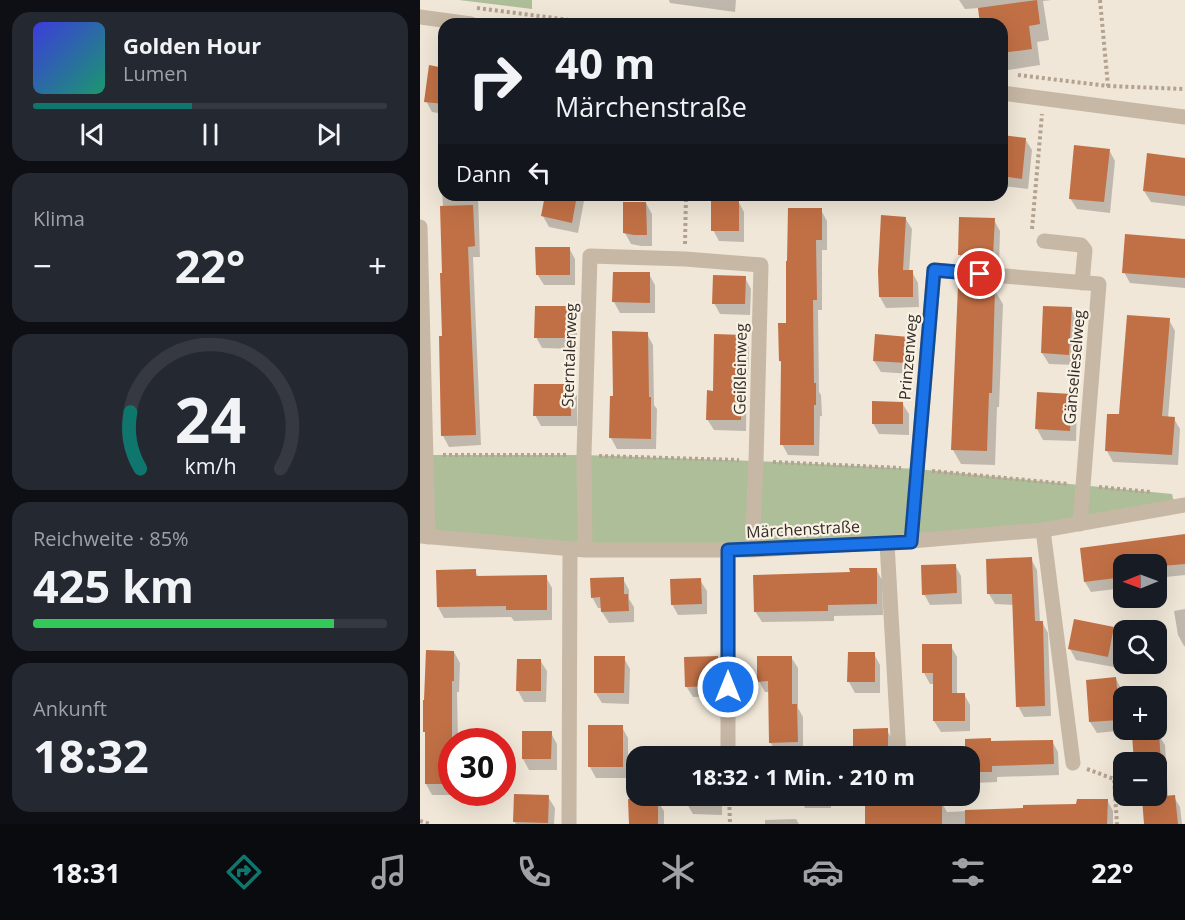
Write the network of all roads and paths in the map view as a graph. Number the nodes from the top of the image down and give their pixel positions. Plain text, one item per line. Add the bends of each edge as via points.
1 (1100, 0) edge
2 (468, 6) dead end
3 (420, 17) edge
4 (557, 18) edge
5 (438, 19) edge
6 (1014, 75) dead end
7 (1108, 86) junction
8 (1185, 89) edge
9 (1008, 94) edge
10 (1043, 99) junction
11 (1185, 117) edge
12 (686, 201) edge
13 (420, 227) edge
14 (1032, 230) dead end
15 (1044, 241) dead end
16 (685, 259) junction
17 (1082, 283) junction
18 (426, 455) junction
19 (584, 455) junction
20 (756, 461) junction
21 (917, 469) junction
22 (1083, 485) junction
23 (1180, 506) edge
24 (1080, 524) junction
25 (1043, 530) junction
26 (424, 536) edge
27 (911, 542) junction
28 (887, 543) junction
29 (578, 549) junction
30 (728, 550) junction
31 (752, 550) junction
32 (728, 746) edge
33 (898, 746) edge
34 (1073, 763) joint
35 (729, 806) edge
36 (420, 821) edge
37 (569, 823) edge
38 (430, 824) edge
39 (730, 824) edge
40 (1117, 824) edge

1 - 7 path
2 - 4 path
3 - 5 street
6 - 7 path
7 - 8 path
9 - 10 street
10 - 11 street
10 - 14 path
12 - 16 path
13 - 18 street
15 - 17 street via 1081,245 1085,250
16 - 19 street, Sterntalerweg via 590,256
16 - 20 street, Geißleinweg via 761,265
17 - 21 street, Prinzenweg via 934,270
17 - 22 street, Gänselieselweg via 1099,284
18 - 19 path
18 - 26 street
19 - 20 path
19 - 29 street, Sterntalerweg
20 - 21 path
20 - 31 street, Geißleinweg
21 - 22 path
21 - 27 street, Prinzenweg
22 - 23 path via 1172,494
22 - 24 street, Gänselieselweg
23 - 24 street, Märchenstraße
24 - 25 street, Märchenstraße
25 - 27 street, Märchenstraße
25 - 34 street
26 - 29 street, Märchenstraße
27 - 28 street, Märchenstraße
28 - 31 street, Märchenstraße
28 - 33 street
29 - 30 street, Märchenstraße
29 - 37 street, Sterntalerweg
30 - 31 street, Märchenstraße
30 - 32 street
34 - 40 path via 1114,779
35 - 39 path
36 - 38 path

